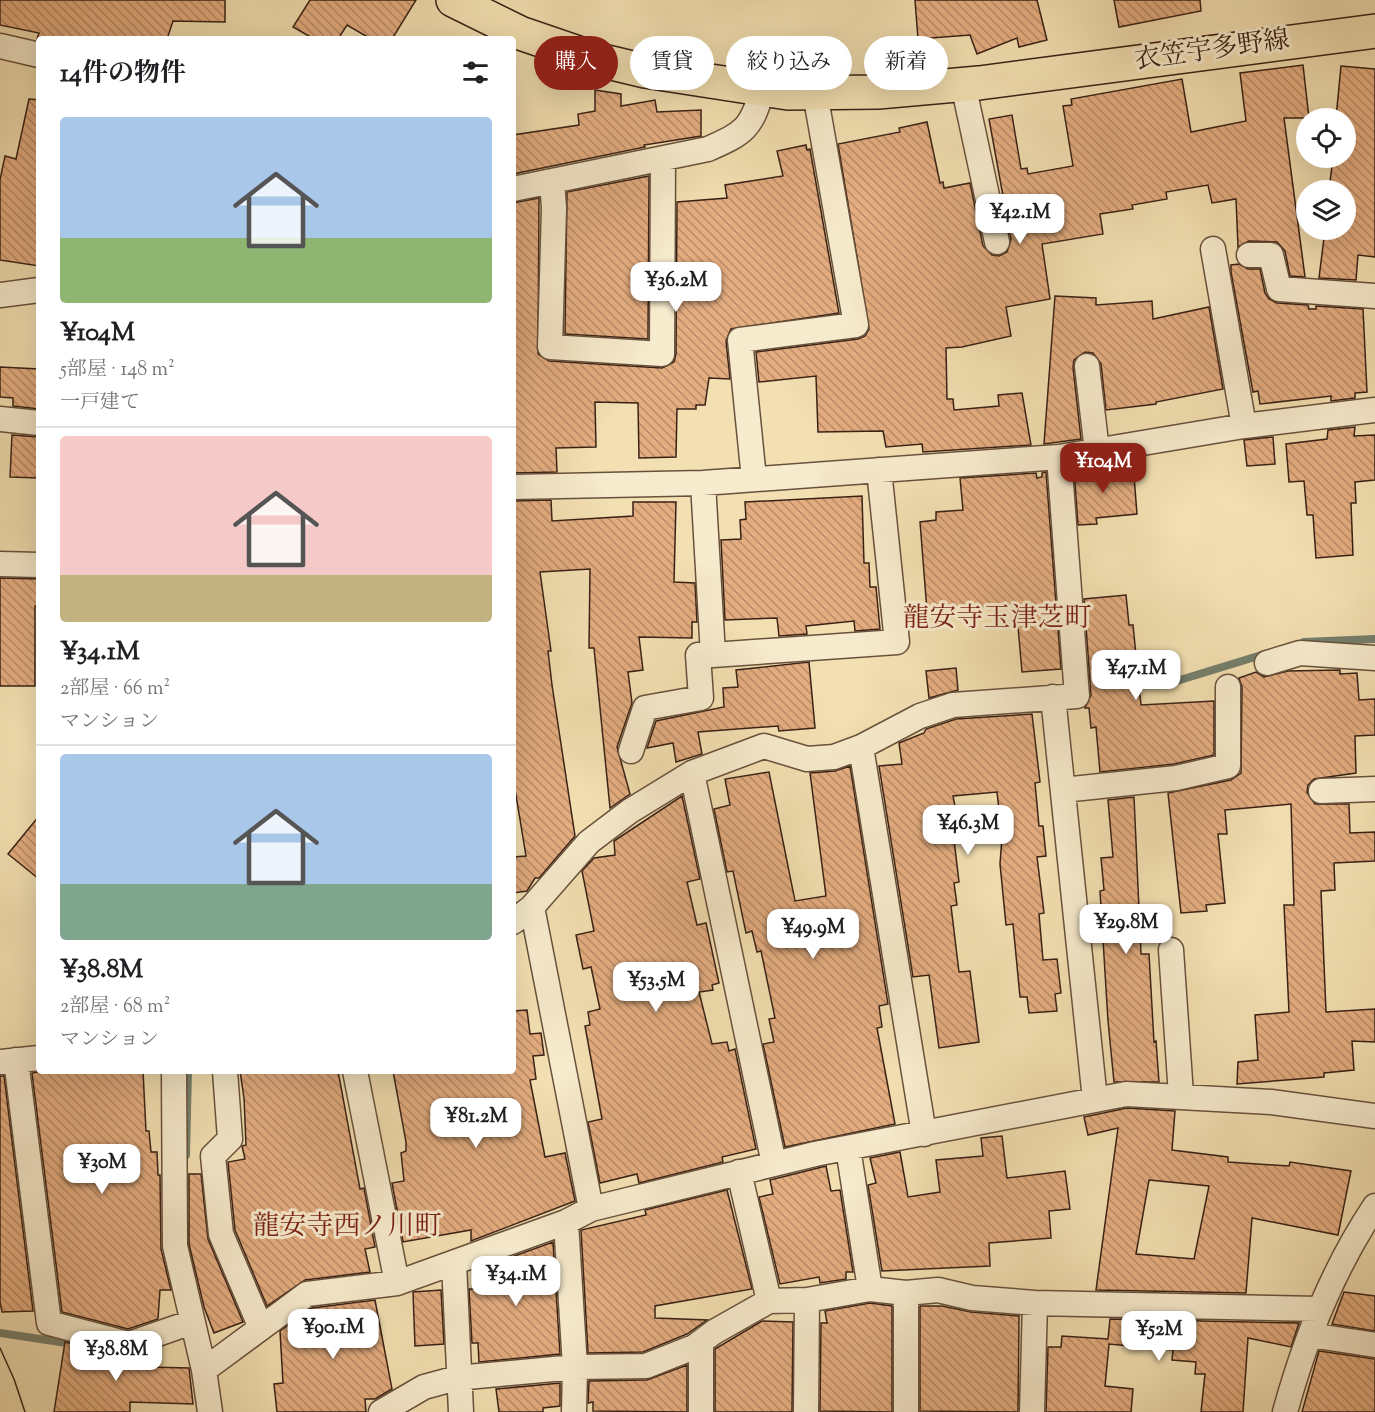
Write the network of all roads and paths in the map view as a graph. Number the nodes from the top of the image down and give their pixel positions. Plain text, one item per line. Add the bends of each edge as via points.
1 (453, 0) edge
2 (1375, 31) edge
3 (1, 52) edge
4 (36, 55) edge
5 (963, 84) junction
6 (762, 91) junction
7 (815, 93) junction
8 (663, 159) junction
9 (552, 181) junction
10 (516, 188) edge
11 (997, 242) dead end
12 (1213, 249) dead end
13 (1249, 255) dead end
14 (36, 291) edge
15 (0, 295) edge
16 (1375, 296) edge
17 (1087, 366) dead end
18 (1375, 410) edge
19 (0, 419) edge
20 (36, 423) edge
21 (1244, 426) junction
22 (1096, 451) junction
23 (1059, 457) junction
24 (879, 470) junction
25 (754, 479) junction
26 (704, 483) junction
27 (516, 487) edge
28 (0, 564) edge
29 (36, 565) edge
30 (712, 655) junction
31 (1375, 658) edge
32 (1267, 663) dead end
33 (1228, 687) dead end
34 (1053, 697) junction
35 (861, 747) junction
36 (631, 751) dead end
37 (692, 773) junction
38 (1375, 789) edge
39 (1063, 790) junction
40 (1321, 791) dead end
41 (532, 907) junction
42 (516, 920) edge
43 (1171, 950) dead end
44 (18, 1060) edge
45 (174, 1074) edge
46 (225, 1074) edge
47 (356, 1074) edge
48 (1181, 1095) junction
49 (1095, 1100) junction
50 (1375, 1116) edge
51 (924, 1134) junction
52 (848, 1148) junction
53 (774, 1164) junction
54 (739, 1172) junction
55 (1375, 1206) edge
56 (591, 1209) junction
57 (566, 1222) junction
58 (454, 1263) junction
59 (396, 1283) junction
60 (870, 1289) junction
61 (906, 1293) junction
62 (807, 1300) junction
63 (769, 1301) junction
64 (1035, 1303) junction
65 (1319, 1309) junction
66 (192, 1322) junction
67 (261, 1328) junction
68 (1310, 1335) junction
69 (701, 1342) junction
70 (1375, 1345) edge
71 (575, 1367) junction
72 (204, 1370) junction
73 (457, 1378) junction
74 (210, 1412) edge
75 (381, 1412) edge
76 (461, 1412) edge
77 (574, 1412) edge
78 (701, 1412) edge
79 (806, 1412) edge
80 (906, 1412) edge
81 (1032, 1412) edge
82 (1285, 1412) edge

1 - 6 main road, 衣笠宇多野線 via 520,33 599,60
2 - 5 main road, 衣笠宇多野線
3 - 4 street
5 - 7 main road, 衣笠宇多野線
5 - 11 street
6 - 7 main road, 衣笠宇多野線
6 - 8 street via 754,118 737,136 708,149
7 - 25 street via 856,325 740,340
8 - 9 street
8 - 9 street via 662,354 550,347
9 - 10 street
12 - 21 street
13 - 16 street via 1271,255 1279,289
14 - 15 street
17 - 22 street
18 - 21 street
19 - 20 street
21 - 22 street
22 - 23 street
23 - 24 street
23 - 34 street via 1077,696
24 - 25 street
24 - 30 street via 897,642
25 - 26 street
26 - 27 street
26 - 30 street
28 - 29 street
30 - 36 street via 698,655 701,698 645,708
31 - 32 street via 1300,653
33 - 39 street via 1228,766 1176,778
34 - 35 street via 953,705 920,716
34 - 39 street
35 - 37 street via 834,757 807,759 764,746
35 - 51 street
37 - 41 street via 589,842
37 - 53 street
38 - 40 street
39 - 49 street
41 - 42 street
41 - 56 street
43 - 48 street
44 - 66 street via 49,1323 129,1344
45 - 66 street via 175,1246
46 - 67 street via 230,1139 213,1156 221,1234
47 - 59 street
48 - 49 street via 1126,1094
48 - 50 street via 1271,1101
49 - 51 street
51 - 52 street
52 - 53 street
52 - 60 street
53 - 54 street
54 - 56 street
54 - 63 street
55 - 65 street via 1349,1246
56 - 57 street
57 - 58 street
57 - 71 street
58 - 59 street
58 - 73 street
59 - 67 street via 307,1294
60 - 61 street
60 - 62 street
61 - 64 street via 938,1290 972,1298
61 - 80 street
62 - 63 street
62 - 79 street
63 - 69 street
64 - 65 street
64 - 81 street
65 - 68 street
66 - 72 street
67 - 72 street
68 - 70 street
68 - 82 street
69 - 71 street via 646,1366
69 - 78 street
71 - 73 street
71 - 77 street
72 - 74 street
73 - 75 street via 424,1387
73 - 76 street

